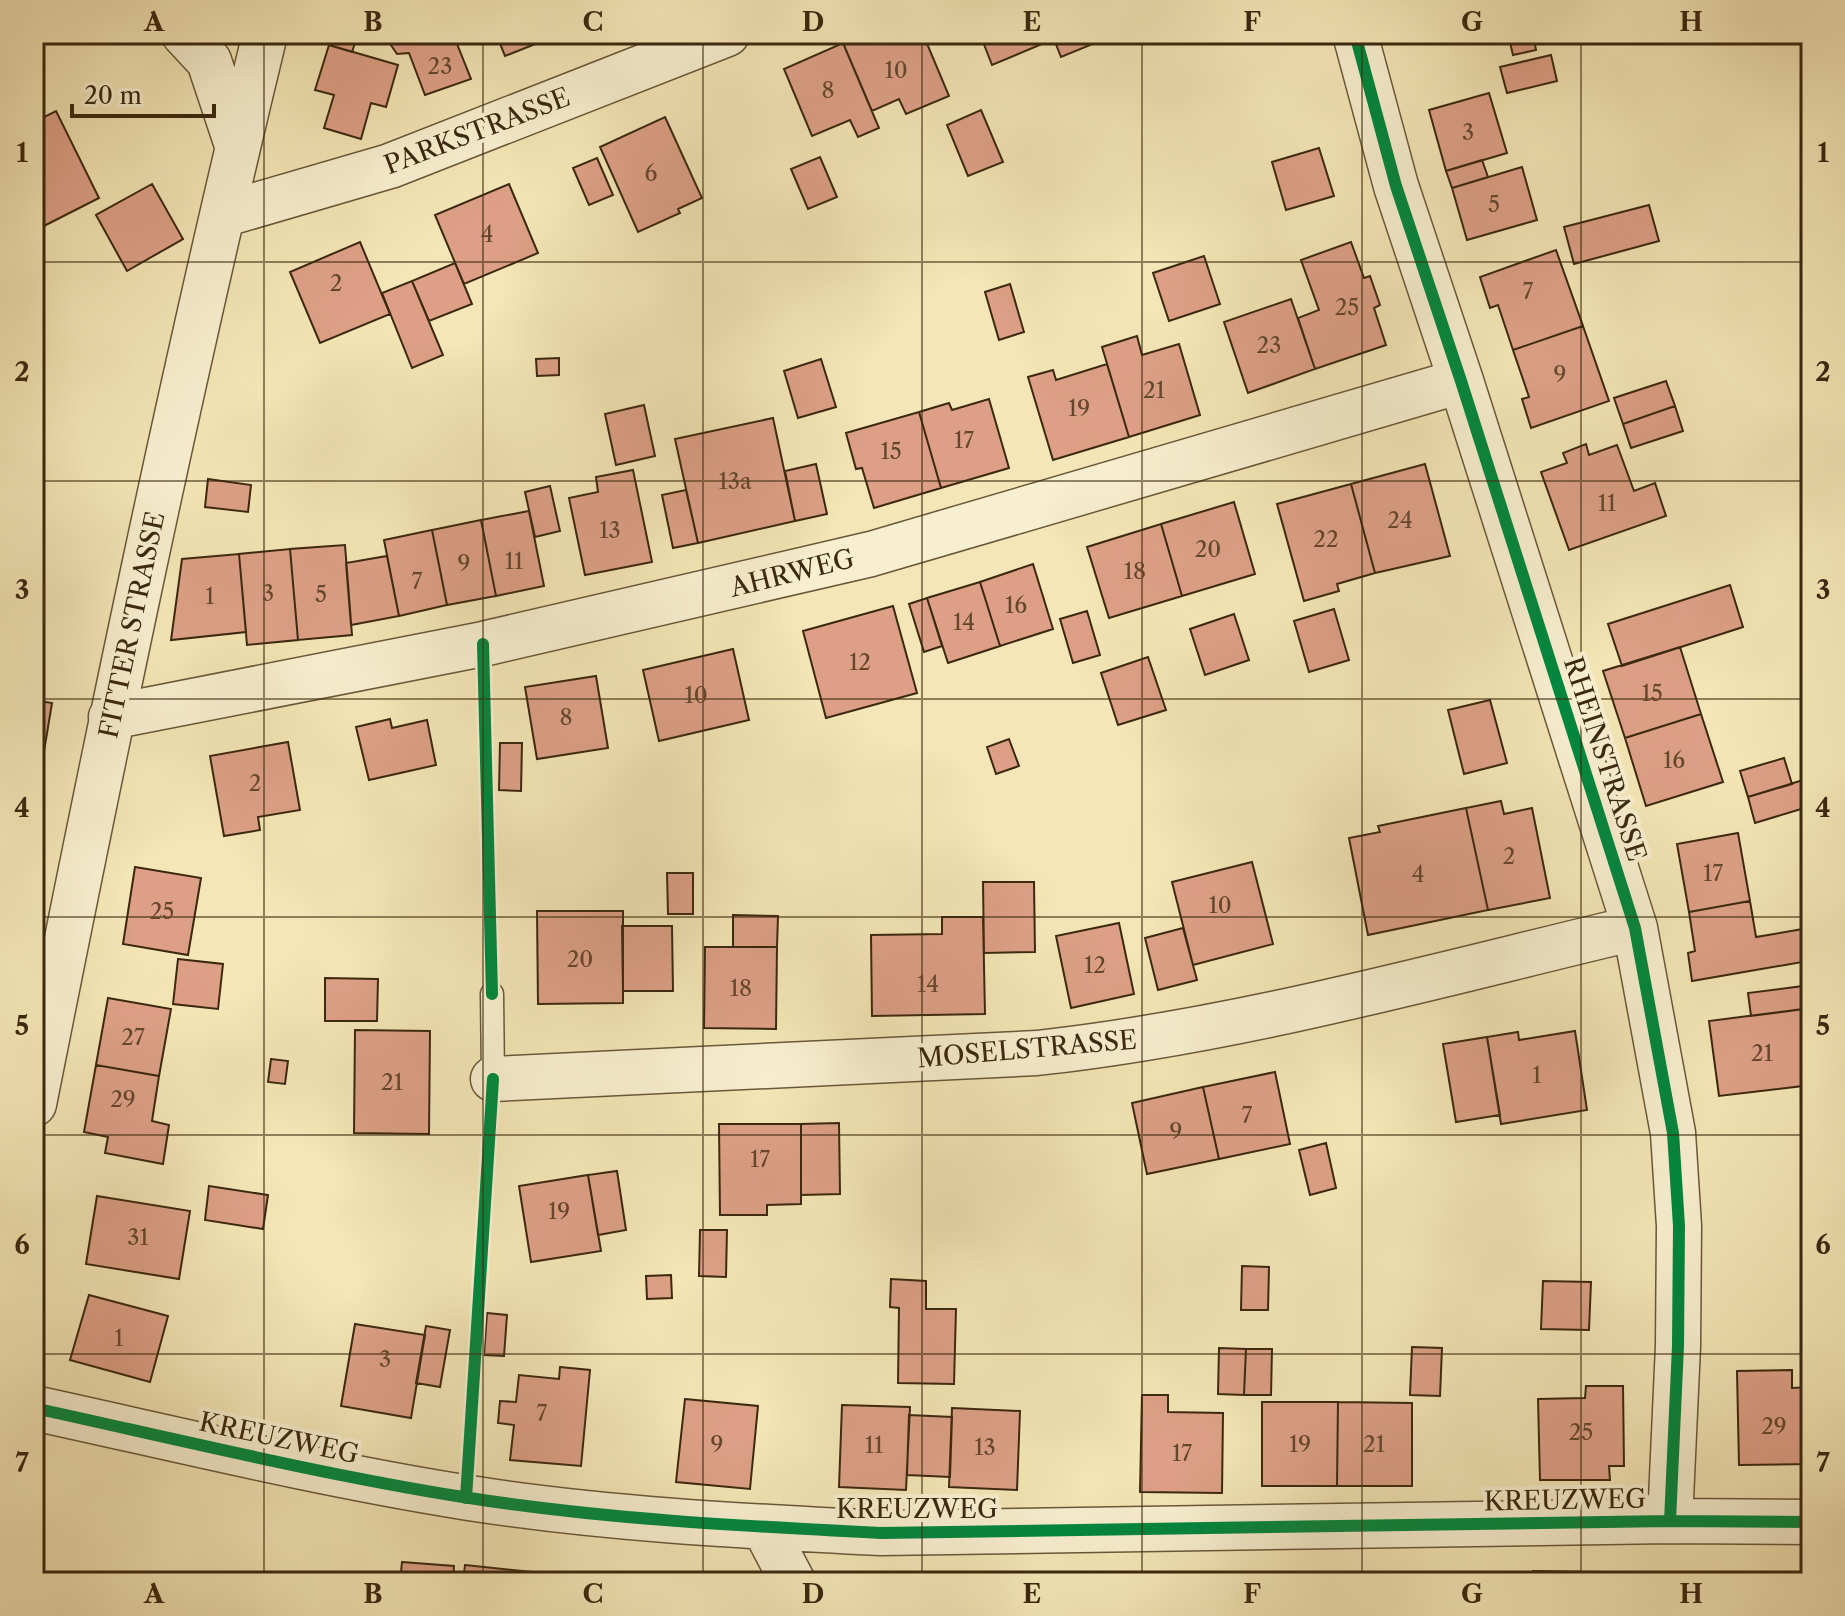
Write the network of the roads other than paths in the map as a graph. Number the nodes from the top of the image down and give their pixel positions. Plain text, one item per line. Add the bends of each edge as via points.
1 (184, 34) edge
2 (265, 34) edge
3 (727, 34) edge
4 (1355, 34) edge
5 (238, 147) junction
6 (222, 215) junction
7 (1461, 381) junction
8 (111, 717) junction
9 (1635, 928) junction
10 (492, 994) dead end
11 (493, 1079) joint
12 (34, 1104) edge
13 (34, 1408) edge
14 (1670, 1521) junction
15 (1811, 1522) edge
16 (764, 1527) junction
17 (793, 1582) edge

1 - 5 street via 209,61
2 - 5 street, FITTER STRASSE
3 - 6 street, PARKSTRASSE via 390,166
4 - 7 street, RHEINSTRASSE via 1396,186
5 - 6 street, FITTER STRASSE
6 - 8 street, FITTER STRASSE
7 - 8 street, AHRWEG via 871,554 483,644
7 - 9 street, RHEINSTRASSE
8 - 12 street, FITTER STRASSE
9 - 11 street, MOSELSTRASSE via 1122,1044 989,1056
9 - 14 street, RHEINSTRASSE via 1673,1133 1679,1226
10 - 11 lane, MOSELSTRASSE
13 - 16 street, KREUZWEG via 438,1493 612,1517
14 - 15 street, KREUZWEG
14 - 16 street, KREUZWEG via 881,1533
16 - 17 street

